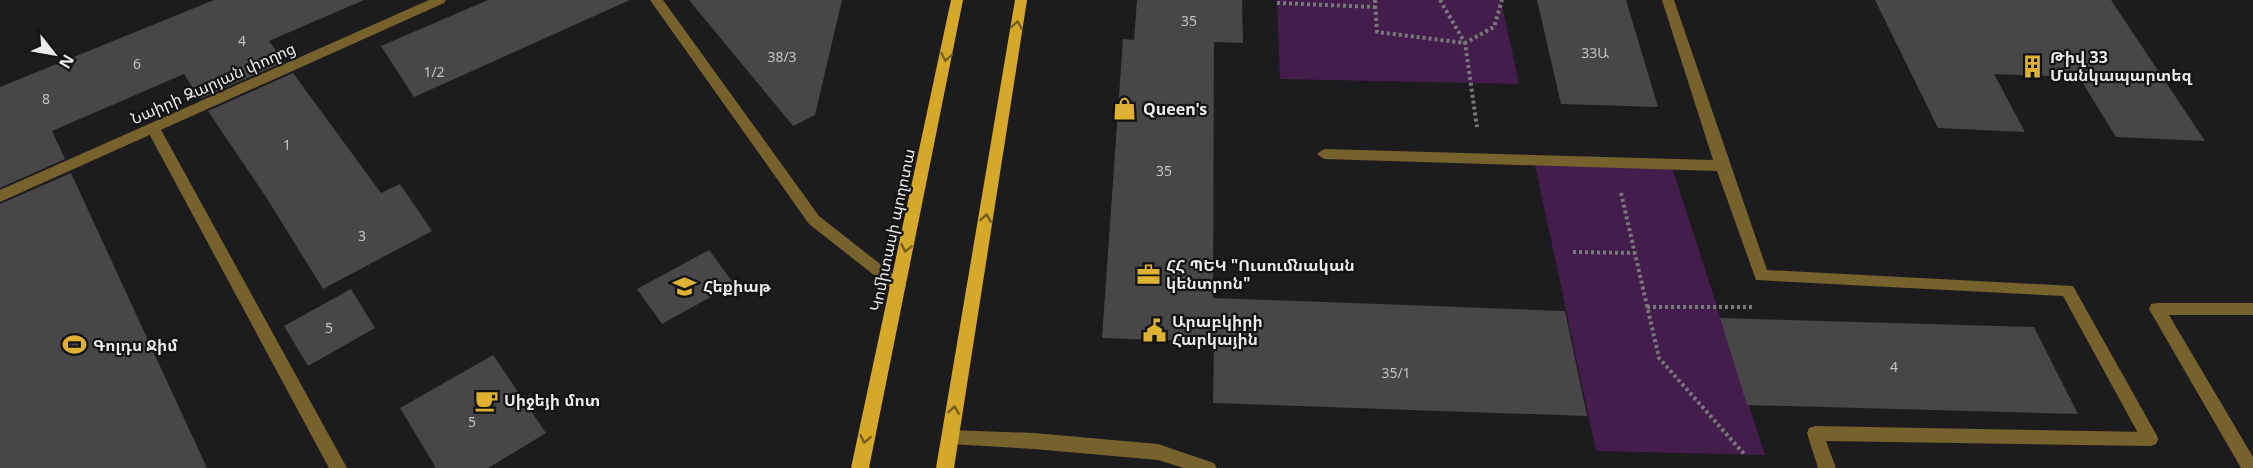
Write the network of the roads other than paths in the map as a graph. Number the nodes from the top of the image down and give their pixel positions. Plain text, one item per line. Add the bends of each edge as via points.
1 (440, 0) edge
2 (656, 0) edge
3 (957, 0) edge
4 (1021, 0) edge
5 (1668, 0) edge
6 (153, 128) junction
7 (1324, 154) dead end
8 (1722, 166) junction
9 (0, 196) edge
10 (898, 286) junction
11 (2253, 309) edge
12 (950, 437) junction
13 (338, 468) edge
14 (860, 468) edge
15 (945, 468) edge
16 (1208, 468) edge
17 (1827, 468) edge
18 (2250, 468) edge

1 - 6 street, Նաիրի Զարյան փողոց
2 - 10 street via 814,220
3 -> 10 main road, Կոմիտասի պողոտա
12 -> 4 main road
5 - 8 street
6 - 9 street, Նաիրի Զարյան փողոց
6 - 13 street
7 - 8 street
8 - 17 street via 1761,276 2068,290 2150,439 1815,433
10 -> 14 main road, Կոմիտասի պողոտա
11 - 18 street via 2157,309
12 - 15 main road
12 - 16 street via 1158,452

